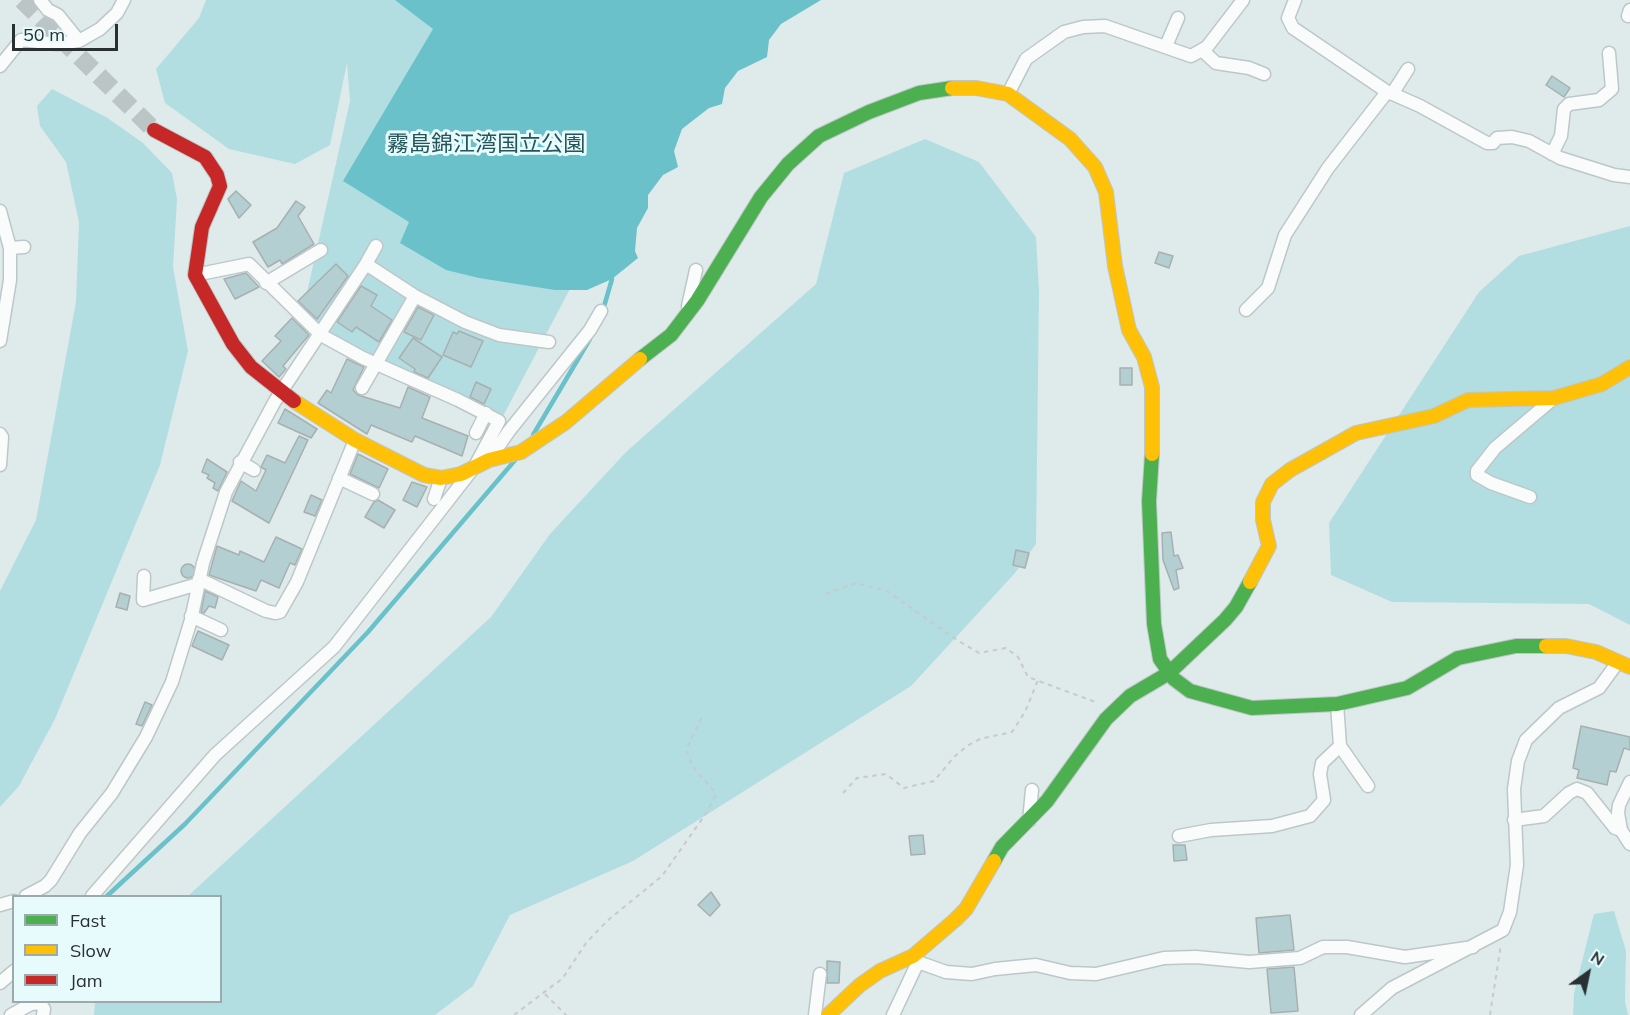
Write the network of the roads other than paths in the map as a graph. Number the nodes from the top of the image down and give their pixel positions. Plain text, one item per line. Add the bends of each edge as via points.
1 (40, 0) edge
2 (124, 0) edge
3 (1243, 0) edge
4 (1295, 0) edge
5 (1178, 18) dead end
6 (79, 41) junction
7 (1166, 46) junction
8 (1203, 51) junction
9 (1610, 53) dead end
10 (0, 66) edge
11 (1408, 69) dead end
12 (1264, 74) dead end
13 (1612, 81) junction
14 (1626, 86) dead end
15 (1390, 93) junction
16 (1008, 94) junction
17 (154, 130) tunnel mouth
18 (1552, 154) junction
19 (1630, 177) edge
20 (0, 211) edge
21 (376, 246) dead end
22 (24, 247) dead end
23 (10, 248) junction
24 (321, 250) dead end
25 (366, 264) junction
26 (696, 270) dead end
27 (195, 275) junction
28 (266, 283) junction
29 (415, 296) junction
30 (1246, 310) dead end
31 (601, 311) dead end
32 (683, 319) junction
33 (321, 335) junction
34 (0, 341) edge
35 (549, 342) dead end
36 (376, 363) junction
37 (1630, 367) edge
38 (362, 388) dead end
39 (281, 393) junction
40 (1554, 398) junction
41 (486, 413) junction
42 (476, 433) dead end
43 (0, 434) edge
44 (355, 440) junction
45 (489, 460) junction
46 (240, 462) junction
47 (0, 465) edge
48 (475, 466) junction
49 (254, 470) dead end
50 (339, 478) junction
51 (441, 478) junction
52 (373, 494) dead end
53 (1530, 497) dead end
54 (434, 499) dead end
55 (144, 576) dead end
56 (199, 581) junction
57 (191, 616) junction
58 (221, 630) dead end
59 (1624, 665) edge
60 (1169, 673) junction
61 (1337, 704) junction
62 (1340, 746) junction
63 (1630, 782) edge
64 (1368, 786) dead end
65 (1032, 790) dead end
66 (1514, 820) junction
67 (1029, 822) junction
68 (1621, 830) junction
69 (1179, 836) dead end
70 (1630, 844) edge
71 (29, 895) edge
72 (94, 895) edge
73 (1473, 947) junction
74 (916, 959) junction
75 (12, 973) edge
76 (820, 974) dead end
77 (0, 983) edge
78 (11, 1015) edge
79 (43, 1015) edge
80 (815, 1015) edge
81 (828, 1015) edge
82 (893, 1015) edge
83 (1360, 1015) edge

1 - 6 street
2 - 6 street via 100,29
3 - 8 street
4 - 15 street via 1288,18 1293,28
5 - 7 street
6 - 10 street via 17,41
7 - 8 street via 1191,56
7 - 16 street via 1106,26 1065,32 1026,59
8 - 12 street via 1216,63
9 - 13 street
11 - 15 street
13 - 14 street
13 - 18 street via 1605,97 1569,104 1564,109 1562,135
15 - 18 street via 1487,143 1512,137
15 - 30 street via 1329,168 1285,235 1268,288
16 - 32 street via 976,88 919,93 819,136 760,197
16 - 60 street via 1070,139 1095,167 1106,192 1115,266 1129,330 1144,357 1152,387 1154,431 1149,501 1154,624 1160,660
17 - 27 street via 205,157 217,175 220,186 202,227
18 - 19 street
20 - 23 street
21 - 25 street
22 - 23 street
23 - 34 street via 10,280
24 - 28 street
25 - 29 street
25 - 33 street
26 - 32 street
27 - 28 street via 249,264
27 - 39 street via 232,344
28 - 33 street
29 - 35 street via 499,335
29 - 36 street
31 - 45 street
32 - 45 street via 671,335 566,422 521,452
33 - 36 street
33 - 39 street
36 - 38 street
36 - 41 street
37 - 40 street via 1602,384
39 - 44 street
39 - 46 street
40 - 53 street via 1495,448 1477,471 1491,483
40 - 60 street via 1468,400 1434,416 1356,433 1290,470 1272,484 1263,502 1269,546 1236,607
41 - 42 street
41 - 48 street via 498,421
43 - 47 street
44 - 50 street
44 - 51 street via 424,475
45 - 48 street
46 - 49 street
46 - 56 street via 226,492
48 - 51 street
48 - 72 street via 334,647 215,755
50 - 52 street
50 - 56 street via 297,582 280,612 266,611
51 - 54 street
55 - 56 street via 142,600
56 - 57 street
57 - 58 street
57 - 71 street via 172,682 146,737 112,794 80,833 51,880
59 - 61 street via 1596,652 1566,646 1491,650 1458,658 1407,688
59 - 66 street via 1599,688 1559,708 1526,741 1518,761
60 - 61 street via 1190,691 1252,708
60 - 67 street via 1130,696 1114,711
61 - 62 street
62 - 64 street
62 - 69 street via 1322,763 1324,800 1310,816 1272,826
63 - 68 street via 1619,805
65 - 67 street
66 - 68 street via 1544,816 1577,789 1587,793 1615,828
66 - 73 street via 1517,865 1510,912 1503,930
67 - 74 street via 1002,847 966,909
68 - 70 street
73 - 74 street via 1405,957 1323,947 1300,958 1249,962 1164,958 1096,974 1036,965 972,974 946,972
73 - 83 street via 1392,988
74 - 81 street via 880,971
74 - 82 street
75 - 77 street
76 - 80 street
78 - 79 street via 40,1003

